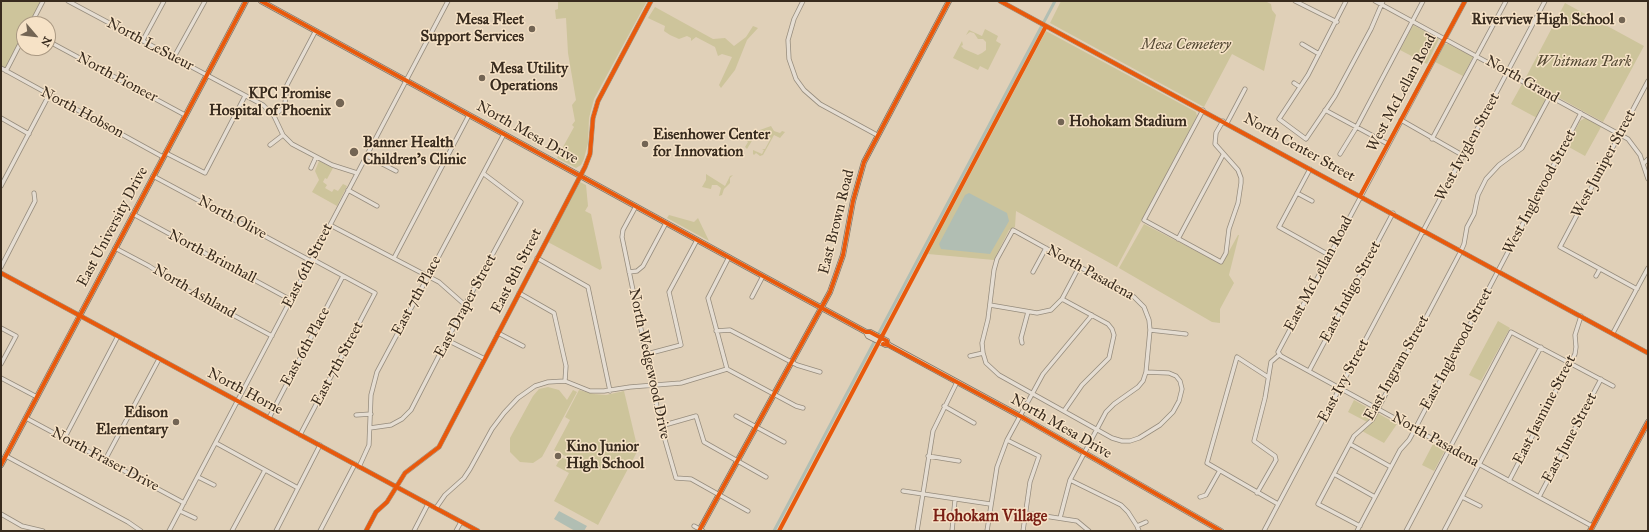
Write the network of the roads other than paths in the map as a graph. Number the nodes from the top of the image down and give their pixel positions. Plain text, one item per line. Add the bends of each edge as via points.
1 (43, 1) edge
2 (68, 1) edge
3 (164, 1) edge
4 (205, 1) edge
5 (246, 1) edge
6 (261, 1) edge
7 (448, 1) edge
8 (651, 1) edge
9 (803, 1) edge
10 (949, 1) edge
11 (1000, 1) edge
12 (1295, 1) edge
13 (1346, 1) edge
14 (1375, 1) edge
15 (1423, 1) edge
16 (1465, 1) edge
17 (1506, 1) edge
18 (1545, 1) edge
19 (1382, 3) edge
20 (35, 16) edge
21 (1413, 21) junction
22 (1336, 22) junction
23 (315, 32) junction
24 (1445, 38) junction
25 (143, 40) junction
26 (1302, 44) dead end
27 (56, 45) edge
28 (16, 52) edge
29 (1319, 54) junction
30 (1476, 56) junction
31 (174, 57) junction
32 (1, 68) edge
33 (6, 71) junction
34 (1507, 72) junction
35 (207, 75) junction
36 (1648, 80) edge
37 (405, 81) junction
38 (1294, 83) dead end
39 (1300, 87) junction
40 (1246, 89) dead end
41 (49, 95) junction
42 (245, 96) junction
43 (1550, 96) junction
44 (1203, 110) junction
45 (1325, 110) junction
46 (1581, 113) junction
47 (185, 115) junction
48 (469, 115) junction
49 (274, 116) junction
50 (1, 118) edge
51 (1401, 120) junction
52 (1225, 122) junction
53 (1356, 128) junction
54 (29, 134) junction
55 (504, 134) junction
56 (1620, 134) junction
57 (283, 135) junction
58 (877, 135) junction
59 (1432, 139) junction
60 (1388, 144) junction
61 (270, 145) dead end
62 (1340, 154) dead end
63 (165, 155) junction
64 (1223, 155) junction
65 (367, 156) junction
66 (1464, 156) junction
67 (316, 157) junction
68 (1648, 159) edge
69 (1643, 164) junction
70 (311, 168) dead end
71 (1310, 169) junction
72 (396, 171) dead end
73 (357, 173) junction
74 (484, 174) junction
75 (153, 176) junction
76 (580, 176) junction
77 (1648, 179) edge
78 (1, 186) edge
79 (348, 190) junction
80 (34, 193) dead end
81 (1297, 193) junction
82 (1360, 196) junction
83 (1312, 201) dead end
84 (378, 206) dead end
85 (636, 206) junction
86 (1393, 213) junction
87 (133, 214) junction
88 (666, 223) junction
89 (330, 225) junction
90 (1424, 230) junction
91 (1178, 239) junction
92 (697, 240) junction
93 (115, 248) junction
94 (1046, 248) junction
95 (1461, 251) junction
96 (1329, 254) junction
97 (729, 257) junction
98 (394, 258) junction
99 (537, 258) junction
100 (311, 260) junction
101 (1, 267) edge
102 (1079, 267) junction
103 (1600, 268) junction
104 (1648, 268) edge
105 (1499, 271) junction
106 (629, 272) junction
107 (1033, 272) dead end
108 (1, 273) edge
109 (343, 276) junction
110 (428, 276) junction
111 (763, 276) junction
112 (1596, 276) dead end
113 (1637, 289) junction
114 (375, 293) joint
115 (519, 293) junction
116 (752, 297) dead end
117 (1062, 299) junction
118 (291, 300) junction
119 (465, 305) junction
120 (990, 305) junction
121 (821, 308) junction
122 (1028, 312) junction
123 (1092, 315) junction
124 (80, 316) junction
125 (1581, 316) junction
126 (1, 328) edge
127 (1150, 330) junction
128 (716, 331) junction
129 (498, 333) junction
130 (1613, 333) junction
131 (1186, 334) dead end
132 (118, 336) junction
133 (272, 336) junction
134 (447, 340) junction
135 (1022, 343) dead end
136 (523, 346) dead end
137 (1541, 347) junction
138 (983, 353) junction
139 (1648, 353) edge
140 (647, 354) junction
141 (1279, 354) junction
142 (970, 356) dead end
143 (158, 359) junction
144 (485, 359) junction
145 (791, 362) junction
146 (1571, 363) junction
147 (1, 364) edge
148 (727, 369) junction
149 (1309, 371) junction
150 (820, 372) dead end
151 (1146, 372) junction
152 (1268, 377) junction
153 (1, 378) edge
154 (1601, 379) junction
155 (565, 381) junction
156 (957, 382) junction
157 (652, 384) junction
158 (1614, 386) dead end
159 (1340, 388) junction
160 (610, 390) junction
161 (774, 394) junction
162 (1032, 394) junction
163 (37, 397) junction
164 (238, 402) junction
165 (944, 406) junction
166 (803, 408) dead end
167 (1378, 409) junction
168 (1064, 411) junction
169 (371, 414) junction
170 (356, 415) dead end
171 (736, 416) dead end
172 (1020, 416) junction
173 (26, 418) junction
174 (269, 418) junction
175 (1648, 422) edge
176 (974, 423) dead end
177 (1160, 425) junction
178 (661, 426) junction
179 (756, 427) junction
180 (370, 428) junction
181 (1097, 429) junction
182 (1415, 429) junction
183 (1163, 430) dead end
184 (300, 435) junction
185 (64, 439) junction
186 (1007, 440) junction
187 (784, 442) dead end
188 (216, 443) junction
189 (1350, 444) junction
190 (320, 445) junction
191 (1449, 448) junction
192 (1084, 453) junction
193 (6, 456) junction
194 (928, 456) junction
195 (105, 460) junction
196 (737, 461) junction
197 (959, 461) dead end
198 (354, 464) junction
199 (1479, 464) junction
200 (1, 465) edge
201 (359, 467) junction
202 (1391, 467) junction
203 (265, 470) junction
204 (1219, 472) junction
205 (1334, 474) junction
206 (198, 477) junction
207 (766, 477) dead end
208 (1070, 480) junction
209 (1509, 480) junction
210 (214, 485) dead end
211 (396, 487) junction
212 (298, 488) junction
213 (903, 491) dead end
214 (1257, 493) junction
215 (718, 495) junction
216 (922, 495) junction
217 (1376, 496) junction
218 (1200, 497) dead end
219 (1462, 497) junction
220 (1538, 497) junction
221 (955, 500) junction
222 (184, 503) junction
223 (428, 504) junction
224 (990, 504) junction
225 (1278, 504) junction
226 (1480, 506) dead end
227 (436, 508) junction
228 (180, 511) junction
229 (748, 511) dead end
230 (1025, 513) junction
231 (1, 514) edge
232 (194, 518) dead end
233 (1060, 518) junction
234 (461, 522) junction
235 (1146, 522) dead end
236 (694, 526) dead end
237 (1137, 526) junction
238 (1360, 526) junction
239 (1591, 529) edge
240 (701, 530) edge
241 (42, 531) edge
242 (141, 531) edge
243 (170, 531) edge
244 (232, 531) edge
245 (276, 531) edge
246 (320, 531) edge
247 (366, 531) edge
248 (414, 531) edge
249 (456, 531) edge
250 (478, 531) edge
251 (917, 531) edge
252 (952, 531) edge
253 (987, 531) edge
254 (1023, 531) edge
255 (1089, 531) edge
256 (1139, 531) edge
257 (1221, 531) edge
258 (1264, 531) edge
259 (1357, 531) edge
260 (1406, 531) edge
261 (1444, 531) edge

1 - 20 street
2 - 25 street, North LeSueur
3 - 25 street
4 - 31 street
5 - 35 main road, East University Drive
6 - 23 main road, North Mesa Drive
7 - 37 street, East 6th Street
8 - 76 street, East 8th Street via 598,101 593,118 590,154
9 - 58 street via 788,40 789,59 796,79 820,104
10 - 58 main road, East Brown Road
11 - 44 street, North Center Street
12 - 22 street
13 - 22 street
14 - 19 street, North Grand
15 - 21 street
16 - 24 street, West McLellan Road
17 - 30 street
18 - 34 street, West Ivyglen Street
19 - 21 street, North Grand
19 - 45 street via 1367,36
21 - 24 street, North Grand
21 - 53 street
22 - 29 street
23 - 37 main road, North Mesa Drive
23 - 49 street via 286,85 286,103
24 - 30 street, North Grand
24 - 51 street, West McLellan Road
25 - 31 street, North LeSueur
26 - 29 street
27 - 47 street, North Pioneer
28 - 33 street
29 - 39 street
30 - 34 street, North Grand
30 - 59 street
31 - 35 street, North LeSueur
32 - 33 street, North Hobson
33 - 41 street, North Hobson
34 - 43 street, North Grand
34 - 66 street, West Ivyglen Street
35 - 42 street, North LeSueur
35 - 47 main road, East University Drive
36 - 56 street, West Juniper Street
37 - 48 main road, North Mesa Drive
37 - 65 street, East 6th Street
38 - 39 street
39 - 45 street via 1279,119 1306,139
40 - 52 street
41 - 54 street
41 - 63 street, North Hobson
42 - 49 street, North LeSueur via 263,105
42 - 63 street, North Hobson via 205,173
43 - 46 street, North Grand
43 - 95 street, East Ingram Street via 1522,148 1499,165 1486,179 1478,196 1474,214 1466,227
44 - 52 street, North Center Street
44 - 91 street via 1144,220
45 - 53 street
46 - 56 street, North Grand
46 - 105 street, West Inglewood Street
47 - 63 main road, East University Drive
48 - 55 main road, North Mesa Drive
48 - 98 street
49 - 57 street, North LeSueur
50 - 54 street
51 - 59 street
51 - 60 street, West McLellan Road
52 - 64 street via 1215,138 1215,144
52 - 71 street, North Center Street
53 - 60 street
53 - 62 street
54 - 78 street
55 - 74 street, East 7th Place
55 - 76 main road, North Mesa Drive
56 - 69 street, North Grand via 1635,146
56 - 103 street, West Juniper Street via 1560,247
57 - 61 street
57 - 67 street, North LeSueur via 292,144
58 - 121 main road, East Brown Road via 860,175 839,269
59 - 66 street
60 - 82 street, West McLellan Road
63 - 75 main road, East University Drive
64 - 91 street
64 - 91 street via 1240,174 1241,183 1238,203 1229,229 1226,253 1221,262
65 - 72 street
65 - 73 street, East 6th Street
66 - 90 street, West Ivyglen Street
67 - 70 street
67 - 73 street, North LeSueur
68 - 69 street
69 - 77 street, North Grand
71 - 81 street
71 - 82 street, North Center Street
73 - 79 street, East 6th Street
74 - 110 street, East 7th Place
74 - 119 street, East Draper Street via 521,202
75 - 87 main road, East University Drive
75 - 100 street, North Olive
76 - 85 main road, North Mesa Drive
76 - 99 street, East 8th Street
79 - 84 street
79 - 89 street, East 6th Street
80 - 101 street via 35,201
81 - 83 street
81 - 96 street via 1279,228
82 - 86 street, North Center Street
82 - 96 street, East McLellan Road
85 - 88 main road, North Mesa Drive
85 - 106 street, North Wedgewood Drive via 622,237
86 - 90 street, North Center Street
86 - 149 street, East Indigo Street
87 - 93 main road, East University Drive
87 - 118 street, North Brimhall
88 - 92 main road, North Mesa Drive
88 - 106 street via 643,266
89 - 98 street
89 - 100 street, East 6th Street
90 - 95 street, North Center Street
90 - 159 street, East Ivy Street
92 - 97 main road, North Mesa Drive
92 - 140 street via 669,292 681,345
93 - 124 main road, East University Drive
93 - 133 street, North Ashland
94 - 102 street, North Pasadena
94 - 107 street
94 - 120 street, North Pasadena via 1013,230 997,259
95 - 105 street, North Center Street
95 - 167 street, East Ingram Street
96 - 141 street, East McLellan Road
97 - 111 main road, North Mesa Drive
97 - 128 street via 708,298
98 - 110 street
99 - 115 street, East 8th Street
99 - 160 street via 588,287
100 - 109 street, North Olive
100 - 118 street, East 6th Street
102 - 117 street
102 - 127 street, North Pasadena via 1140,302 1147,312
103 - 112 street
103 - 113 street
104 - 113 street
105 - 125 street, North Center Street
105 - 182 street, East Inglewood Street
106 - 140 street, North Wedgewood Drive
108 - 124 street, North Horne
109 - 114 street, North Olive
109 - 174 street, East 6th Place
110 - 119 street via 439,282
110 - 169 street, East 7th Place via 377,372 371,395
111 - 116 street
111 - 121 main road, North Mesa Drive
113 - 130 street
114 - 184 street, East 7th Street
115 - 129 street, East 8th Street
115 - 155 street via 554,313 566,366
117 - 122 street via 1056,306 1044,312
117 - 123 street
118 - 133 street, East 6th Street
119 - 134 street, East Draper Street
120 - 122 street
120 - 138 street via 982,343
121 - 145 main road, East Brown Road
121 - 156 main road, North Mesa Drive via 879,340 887,341 888,345
122 - 135 street
123 - 162 street via 1043,374
123 - 168 street via 1112,329 1113,342 1109,358 1082,385
124 - 132 street, North Horne
124 - 163 main road, East University Drive
125 - 130 street, North Center Street
125 - 146 street, East Jasmine Street via 1576,326 1576,347
126 - 147 street via 16,336
127 - 131 street
127 - 151 street, North Pasadena
128 - 145 street via 730,330
128 - 148 street
129 - 136 street
129 - 144 street, East 8th Street
130 - 139 street, North Center Street
132 - 143 street, North Horne
132 - 185 street
133 - 164 street, East 6th Street
134 - 144 street
134 - 180 street, East Draper Street via 407,415 391,425
137 - 146 street
137 - 191 street via 1511,332
137 - 199 street
138 - 142 street
138 - 162 street via 992,370
140 - 157 street, North Wedgewood Drive
141 - 149 street, North Pasadena
141 - 152 street, East McLellan Road via 1271,362
143 - 164 street, North Horne
143 - 195 street
144 - 211 street, East 8th Street via 439,447 410,468
145 - 150 street
145 - 161 main road, East Brown Road
146 - 154 street
146 - 209 street, East Jasmine Street
148 - 157 street via 681,383
148 - 161 street
149 - 159 street, North Pasadena
151 - 177 street via 1169,373 1180,381 1182,389 1179,401
151 - 181 street via 1138,388 1106,412
152 - 204 street via 1238,357 1207,465
152 - 214 street, East McLellan Road via 1254,443 1275,456 1276,460
153 - 163 street
154 - 158 street
154 - 220 street, East June Street
155 - 160 street via 590,391
155 - 227 street via 535,386 518,398 492,429 464,478 445,495
156 - 165 street
156 - 172 main road, North Mesa Drive
157 - 160 street
157 - 178 street, North Wedgewood Drive
159 - 167 street, North Pasadena
159 - 225 street, East Ivy Street
161 - 166 street
161 - 179 main road, East Brown Road
162 - 168 street
162 - 172 street
163 - 173 main road, East University Drive
164 - 174 street, North Horne
164 - 188 street, East 6th Street
165 - 176 street
165 - 194 street via 935,424
167 - 182 street, North Pasadena
167 - 189 street, East Ingram Street via 1370,422 1357,432
168 - 181 street
169 - 170 street
169 - 180 street, East 7th Place
171 - 179 street
172 - 186 street
172 - 192 main road, North Mesa Drive
173 - 185 street, North Fraser Drive
173 - 193 main road, East University Drive
174 - 184 street, North Horne
175 - 239 main road
177 - 181 street via 1130,441 1112,438
177 - 183 street
178 - 196 street via 696,416 704,442
178 - 215 street, North Wedgewood Drive via 676,478 691,479
179 - 187 street
179 - 196 main road, East Brown Road
180 - 201 street, East 7th Place via 369,445
181 - 192 street
182 - 191 street, North Pasadena
182 - 202 street, East Inglewood Street
184 - 190 street, North Horne
185 - 195 street, North Fraser Drive
186 - 224 street via 997,467
186 - 230 street via 1039,456 1030,482
188 - 203 street
188 - 206 street, East 6th Street
189 - 202 street
189 - 205 street, East Ingram Street
190 - 198 street, North Horne
190 - 212 street
191 - 199 street, North Pasadena
191 - 260 street
192 - 208 street
192 - 257 main road, North Mesa Drive
193 - 200 main road, East University Drive
193 - 242 street
194 - 197 street
194 - 216 street
195 - 222 street, North Fraser Drive
196 - 207 street
196 - 215 main road, East Brown Road
198 - 201 street, North Horne
198 - 246 street
199 - 209 street, North Pasadena
199 - 219 street
201 - 211 street, North Horne
202 - 217 street, East Inglewood Street
203 - 212 street
203 - 244 street
204 - 214 street
204 - 218 street via 1206,495
205 - 217 street
205 - 238 street, East Ingram Street via 1318,504
206 - 210 street
206 - 222 street, East 6th Street
208 - 233 street
208 - 237 street via 1121,505
209 - 220 street, North Pasadena
211 - 223 street, North Horne
211 - 247 street, East 8th Street via 387,502 376,512
212 - 245 street
213 - 216 street
214 - 225 street
215 - 229 street
215 - 240 main road, East Brown Road
216 - 221 street
216 - 251 street
217 - 238 street, East Inglewood Street
219 - 226 street
219 - 261 street
220 - 239 street, North Pasadena
221 - 224 street
221 - 252 street
222 - 228 street, East 6th Street
223 - 227 street, North Horne
223 - 248 street
224 - 253 street
225 - 258 street, East Ivy Street
227 - 234 street, North Horne
228 - 232 street
228 - 243 street, East 6th Street
230 - 233 street
230 - 254 street
231 - 241 street via 22,526
233 - 255 street via 1077,521
234 - 249 street
234 - 250 street, North Horne
235 - 237 street
236 - 240 street
237 - 256 street
238 - 259 street, East Inglewood Street

